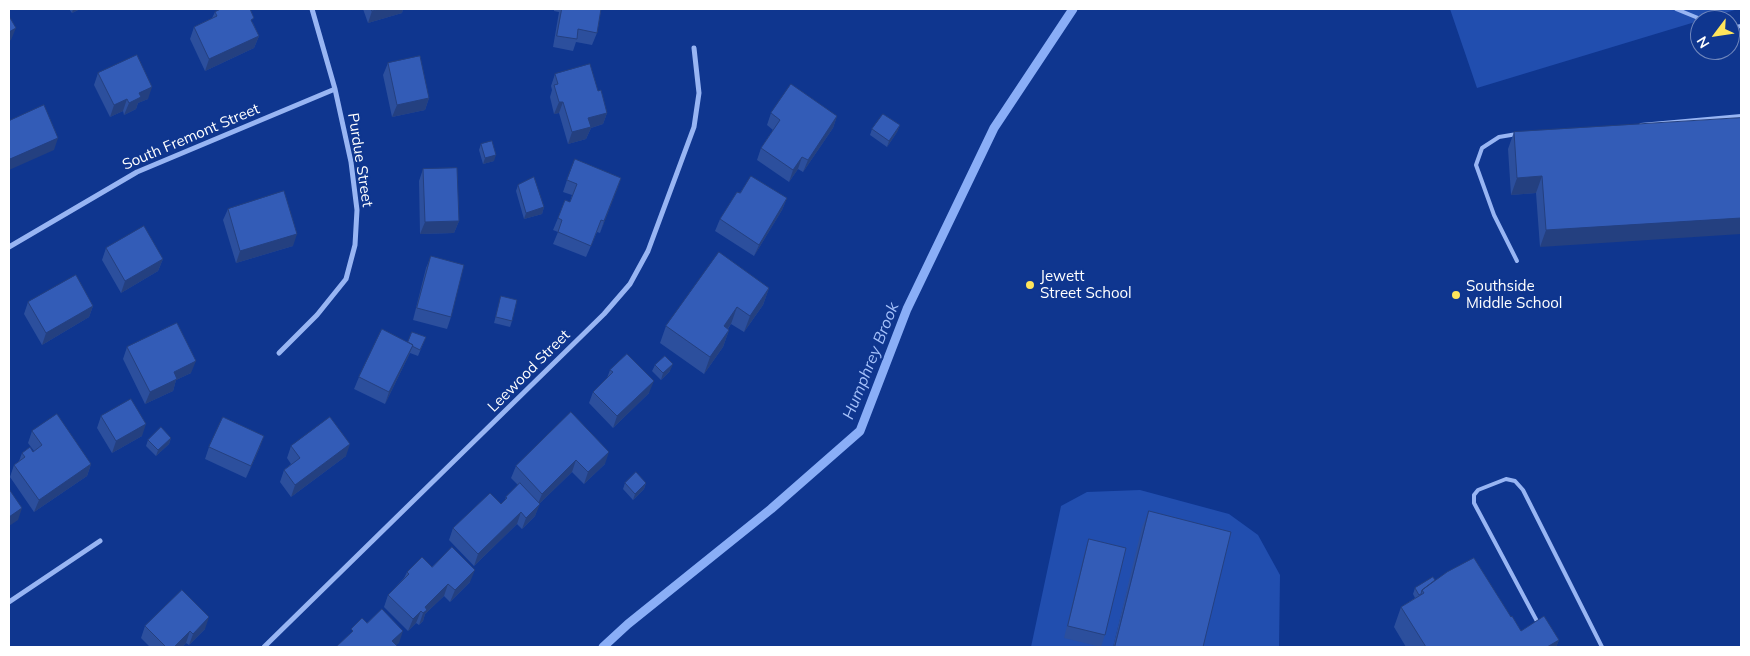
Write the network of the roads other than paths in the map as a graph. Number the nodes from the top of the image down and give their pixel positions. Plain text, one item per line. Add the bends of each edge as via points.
1 (312, 9) edge
2 (1676, 9) edge
3 (1690, 15) edge
4 (694, 48) dead end
5 (335, 89) junction
6 (1741, 116) edge
7 (1635, 125) edge
8 (1522, 134) edge
9 (9, 247) edge
10 (1517, 261) dead end
11 (279, 353) dead end
12 (100, 541) dead end
13 (9, 602) edge
14 (1542, 630) edge
15 (264, 647) edge
16 (1602, 647) edge

1 - 5 street, Purdue Street
2 - 3 lane
4 - 15 street, Leewood Street via 699,93 694,127 648,251 630,284 570,348
5 - 9 street, South Fremont Street via 137,172
5 - 11 street, Purdue Street via 351,162 357,210 356,244 346,279
6 - 7 lane
8 - 10 lane via 1499,137 1482,148 1476,165 1494,215
12 - 13 street
14 - 16 lane via 1474,503 1478,490 1506,478 1515,481 1523,490

